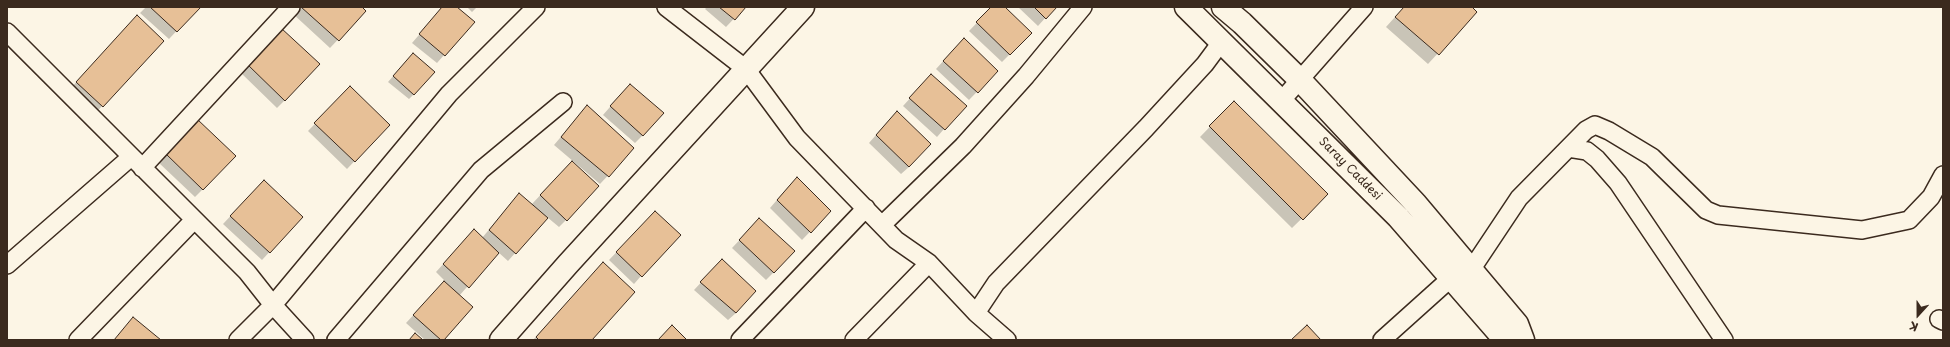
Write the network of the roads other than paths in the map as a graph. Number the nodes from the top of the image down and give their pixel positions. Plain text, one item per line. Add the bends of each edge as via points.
1 (291, 7) edge
2 (536, 7) edge
3 (666, 7) edge
4 (803, 7) edge
5 (1083, 7) edge
6 (1186, 7) edge
7 (1223, 7) edge
8 (1364, 7) edge
9 (7, 32) edge
10 (1222, 41) junction
11 (746, 69) junction
12 (1300, 80) junction
13 (1282, 100) junction
14 (563, 102) dead end
15 (1568, 148) junction
16 (136, 162) junction
17 (1943, 175) edge
18 (866, 208) junction
19 (194, 220) junction
20 (882, 225) junction
21 (929, 263) junction
22 (7, 265) edge
23 (1472, 270) junction
24 (1451, 278) junction
25 (273, 305) junction
26 (976, 312) junction
27 (78, 340) edge
28 (238, 340) edge
29 (305, 340) edge
30 (336, 340) edge
31 (501, 340) edge
32 (740, 340) edge
33 (854, 340) edge
34 (1007, 340) edge
35 (1382, 340) edge
36 (1505, 340) edge
37 (1524, 340) edge
38 (1724, 340) edge

1 - 16 street
2 - 25 street via 449,94
3 - 11 street
4 - 11 street
5 - 20 street via 963,146
6 - 10 street, Saray Caddesi
7 - 12 street, Saray Caddesi
8 - 12 street
9 - 16 street
10 - 13 street, Saray Caddesi
10 - 26 street via 1205,64 1146,128 996,283
11 - 18 street via 797,138
11 - 31 street
12 - 13 street
12 - 23 street, Saray Caddesi via 1416,204
13 - 24 street, Saray Caddesi via 1398,217
14 - 30 street via 480,170
15 - 17 street via 1586,130 1596,125 1652,157 1706,210 1718,215 1862,230 1909,220 1931,197
15 - 23 street via 1519,198
15 - 38 street via 1592,155 1618,183
16 - 19 street
16 - 22 street
18 - 20 street
18 - 32 street
19 - 25 street via 247,272
19 - 27 street
20 - 21 street via 896,240
21 - 26 street
21 - 33 street
23 - 37 street, Saray Caddesi via 1517,324
24 - 35 street
24 - 36 street, Saray Caddesi
25 - 28 street
25 - 29 street
26 - 34 street

